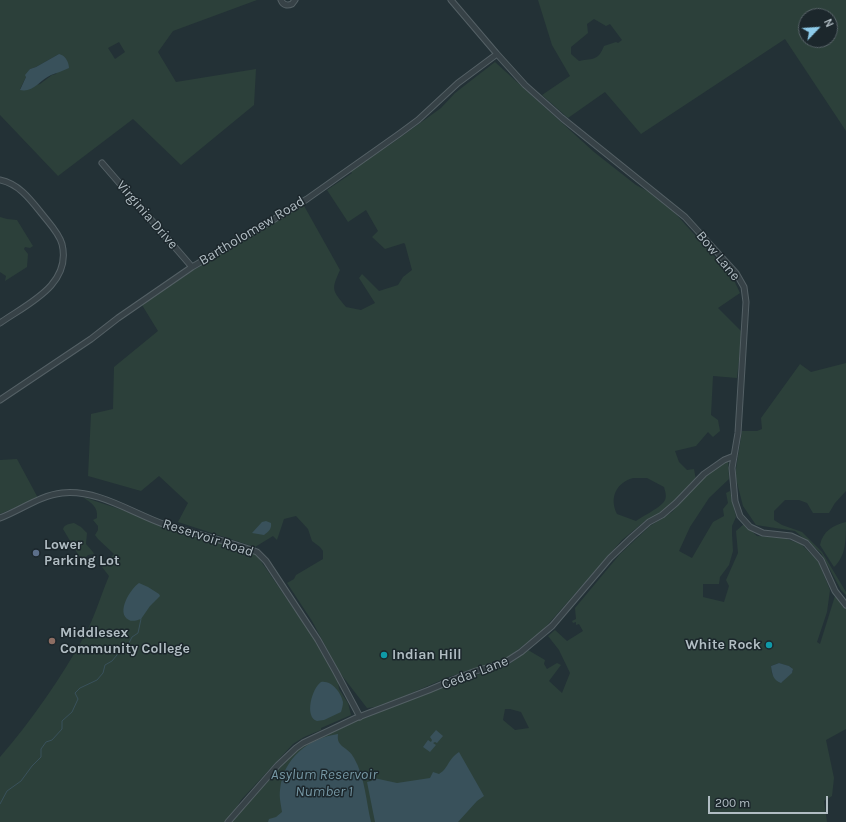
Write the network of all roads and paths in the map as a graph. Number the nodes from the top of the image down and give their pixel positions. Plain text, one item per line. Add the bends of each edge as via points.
1 (281, 0) edge
2 (295, 0) edge
3 (451, 0) edge
4 (497, 54) junction
5 (102, 163) dead end
6 (0, 180) edge
7 (192, 267) junction
8 (0, 323) edge
9 (0, 400) edge
10 (734, 456) junction
11 (0, 518) edge
12 (846, 605) edge
13 (360, 717) junction
14 (228, 822) edge

1 - 2 street via 287,5
3 - 4 street, Bow Lane
4 - 7 street, Bartholomew Road via 458,83 418,120 307,199
4 - 10 street, Bow Lane via 562,118 685,218 736,273 744,287 746,302 738,433
5 - 7 street, Virginia Drive
6 - 8 street via 21,190 52,226 62,244 63,256 58,277 52,286
7 - 9 street, Bartholomew Road
10 - 12 street, Bow Lane via 733,485 740,516 750,527 763,533 791,536 806,543 821,560 835,591
10 - 13 street, Cedar Lane via 704,474 676,504 632,537 610,558 552,626 521,652 504,663 476,670
11 - 13 street, Reservoir Road via 52,495 79,493 165,524 257,552 266,561 318,640
13 - 14 street, Cedar Lane via 314,737 296,748

